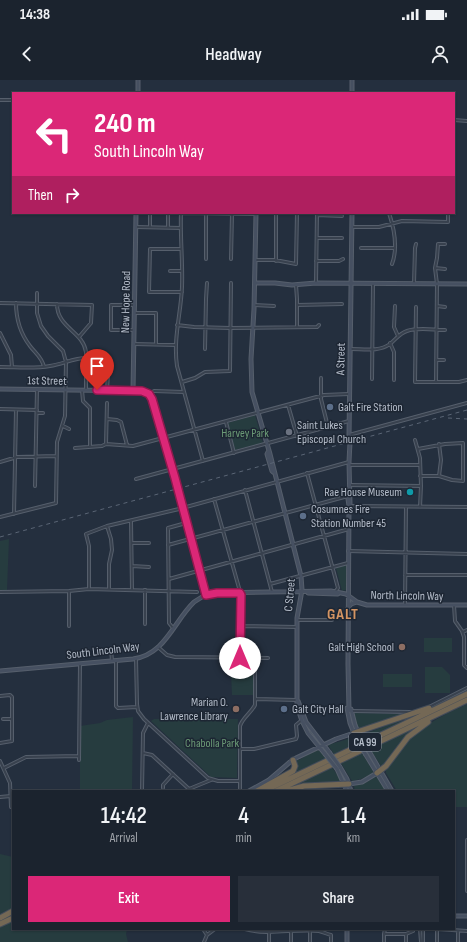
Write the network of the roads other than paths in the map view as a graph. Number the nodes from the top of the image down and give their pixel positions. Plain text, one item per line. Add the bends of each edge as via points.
1 (138, 80) edge
2 (138, 92) edge
3 (0, 100) edge
4 (12, 100) edge
5 (455, 120) edge
6 (467, 121) edge
7 (136, 214) edge
8 (150, 214) edge
9 (168, 214) edge
10 (181, 214) edge
11 (206, 214) edge
12 (232, 214) edge
13 (256, 214) edge
14 (276, 214) edge
15 (296, 214) edge
16 (317, 214) edge
17 (352, 214) edge
18 (389, 214) edge
19 (448, 214) edge
20 (342, 216) dead end
21 (393, 223) junction
22 (136, 227) junction
23 (150, 227) junction
24 (352, 227) junction
25 (168, 228) junction
26 (181, 228) junction
27 (317, 238) junction
28 (342, 238) dead end
29 (416, 244) dead end
30 (445, 244) dead end
31 (362, 248) dead end
32 (394, 248) junction
33 (181, 249) junction
34 (206, 259) dead end
35 (231, 259) dead end
36 (343, 259) dead end
37 (255, 260) junction
38 (276, 260) junction
39 (316, 260) junction
40 (392, 264) dead end
41 (435, 268) junction
42 (445, 269) dead end
43 (170, 271) dead end
44 (182, 271) junction
45 (207, 283) dead end
46 (231, 283) dead end
47 (255, 283) junction
48 (316, 283) junction
49 (351, 283) junction
50 (373, 283) junction
51 (414, 284) junction
52 (437, 284) junction
53 (467, 284) edge
54 (296, 285) junction
55 (182, 292) junction
56 (37, 294) dead end
57 (0, 303) edge
58 (16, 303) junction
59 (37, 304) junction
60 (57, 304) junction
61 (342, 304) dead end
62 (254, 305) junction
63 (297, 305) junction
64 (135, 306) junction
65 (274, 306) dead end
66 (395, 306) dead end
67 (437, 306) junction
68 (445, 306) dead end
69 (416, 307) dead end
70 (135, 313) junction
71 (177, 325) junction
72 (319, 325) dead end
73 (205, 327) junction
74 (297, 327) junction
75 (230, 328) junction
76 (252, 328) junction
77 (134, 330) junction
78 (416, 330) junction
79 (437, 330) junction
80 (445, 330) dead end
81 (0, 333) edge
82 (398, 336) junction
83 (79, 337) junction
84 (390, 343) junction
85 (134, 344) junction
86 (156, 344) junction
87 (176, 344) junction
88 (205, 349) dead end
89 (351, 349) junction
90 (373, 350) junction
91 (86, 358) junction
92 (436, 360) junction
93 (444, 360) dead end
94 (66, 362) junction
95 (0, 367) edge
96 (12, 367) junction
97 (44, 367) junction
98 (108, 373) dead end
99 (321, 378) dead end
100 (372, 380) dead end
101 (394, 380) dead end
102 (466, 381) edge
103 (182, 382) junction
104 (436, 382) junction
105 (0, 389) edge
106 (37, 390) junction
107 (66, 390) junction
108 (84, 390) junction
109 (108, 391) junction
110 (133, 391) junction
111 (154, 391) dead end
112 (184, 392) junction
113 (349, 394) junction
114 (321, 396) junction
115 (107, 403) dead end
116 (467, 403) edge
117 (288, 405) junction
118 (0, 409) edge
119 (16, 410) junction
120 (37, 412) junction
121 (43, 413) dead end
122 (257, 413) junction
123 (107, 419) junction
124 (349, 421) junction
125 (226, 422) junction
126 (62, 426) junction
127 (328, 427) junction
128 (69, 429) dead end
129 (195, 430) junction
130 (349, 435) junction
131 (297, 436) junction
132 (164, 438) junction
133 (415, 440) dead end
134 (106, 444) junction
135 (266, 444) junction
136 (439, 444) junction
137 (127, 445) junction
138 (90, 446) junction
139 (76, 448) dead end
140 (418, 449) junction
141 (234, 453) junction
142 (56, 456) junction
143 (15, 457) junction
144 (36, 457) junction
145 (203, 461) junction
146 (0, 462) edge
147 (349, 463) junction
148 (420, 465) junction
149 (172, 470) junction
150 (307, 474) junction
151 (420, 476) junction
152 (439, 476) junction
153 (136, 479) dead end
154 (276, 482) junction
155 (349, 485) junction
156 (35, 486) dead end
157 (421, 486) junction
158 (245, 490) junction
159 (349, 496) junction
160 (214, 499) junction
161 (316, 504) junction
162 (349, 506) junction
163 (406, 506) junction
164 (420, 507) junction
165 (467, 507) edge
166 (182, 508) junction
167 (284, 513) junction
168 (14, 514) junction
169 (0, 517) edge
170 (131, 521) junction
171 (253, 522) junction
172 (186, 523) junction
173 (107, 526) junction
174 (348, 529) junction
175 (222, 530) junction
176 (324, 536) junction
177 (191, 539) junction
178 (132, 543) junction
179 (149, 543) dead end
180 (293, 544) junction
181 (168, 545) junction
182 (348, 551) junction
183 (262, 553) junction
184 (405, 554) junction
185 (467, 554) edge
186 (231, 562) junction
187 (348, 563) junction
188 (132, 566) junction
189 (149, 566) dead end
190 (333, 567) junction
191 (199, 570) junction
192 (405, 575) junction
193 (467, 575) edge
194 (301, 576) junction
195 (169, 579) junction
196 (270, 584) junction
197 (88, 589) junction
198 (109, 590) junction
199 (132, 590) junction
200 (145, 590) junction
201 (70, 591) junction
202 (0, 592) edge
203 (169, 592) junction
204 (197, 592) dead end
205 (302, 592) junction
206 (335, 592) junction
207 (240, 593) junction
208 (273, 593) junction
209 (206, 595) junction
210 (348, 597) junction
211 (357, 602) junction
212 (405, 605) junction
213 (454, 605) junction
214 (467, 605) edge
215 (348, 608) junction
216 (297, 620) junction
217 (332, 620) dead end
218 (145, 624) dead end
219 (69, 626) dead end
220 (241, 626) junction
221 (297, 627) junction
222 (173, 628) junction
223 (467, 630) edge
224 (463, 632) junction
225 (158, 647) junction
226 (111, 649) dead end
227 (466, 649) edge
228 (136, 658) junction
229 (240, 658) junction
230 (268, 658) dead end
231 (255, 659) junction
232 (114, 661) junction
233 (80, 664) junction
234 (467, 668) edge
235 (0, 671) edge
236 (467, 688) edge
237 (467, 694) edge
238 (0, 696) edge
239 (348, 696) junction
240 (256, 699) junction
241 (298, 700) junction
242 (455, 700) junction
243 (464, 701) edge
244 (137, 707) junction
245 (351, 711) junction
246 (3, 719) dead end
247 (12, 719) junction
248 (302, 720) junction
249 (148, 723) junction
250 (311, 729) junction
251 (357, 735) junction
252 (0, 743) edge
253 (321, 746) junction
254 (240, 749) junction
255 (143, 754) junction
256 (79, 756) junction
257 (79, 760) dead end
258 (292, 760) junction
259 (0, 761) edge
260 (4, 768) junction
261 (339, 768) junction
262 (379, 772) junction
263 (173, 774) junction
264 (211, 780) junction
265 (240, 781) junction
266 (347, 784) junction
267 (163, 788) dead end
268 (142, 790) edge
269 (240, 790) edge
270 (251, 790) edge
271 (260, 790) edge
272 (266, 790) edge
273 (278, 790) edge
274 (290, 790) edge
275 (347, 790) edge
276 (350, 790) edge
277 (388, 790) edge
278 (391, 790) edge
279 (11, 796) junction
280 (0, 797) edge
281 (11, 807) dead end
282 (467, 840) edge
283 (467, 891) edge
284 (12, 912) edge
285 (455, 916) edge
286 (467, 916) edge
287 (0, 918) edge
288 (12, 918) edge
289 (0, 924) edge
290 (204, 930) edge
291 (214, 930) edge
292 (248, 930) edge
293 (269, 930) edge
294 (347, 930) edge
295 (422, 930) edge
296 (437, 930) edge
297 (448, 930) edge
298 (291, 931) junction
299 (310, 931) junction
300 (384, 931) edge
301 (413, 931) dead end
302 (458, 931) junction
303 (467, 931) edge
304 (406, 934) junction
305 (207, 935) junction
306 (204, 942) edge
307 (269, 942) edge
308 (291, 942) edge
309 (310, 942) edge
310 (331, 942) edge
311 (347, 942) edge
312 (384, 942) edge
313 (406, 942) edge
314 (422, 942) edge
315 (437, 942) edge
316 (458, 942) edge

1 - 2 street
3 - 4 street
5 - 6 street
7 - 22 street, New Hope Road
8 - 23 street
9 - 25 street
10 - 26 street
11 - 12 street
11 - 34 street
12 - 13 street
12 - 35 street
13 - 37 street, C Street
14 - 38 street
15 - 38 street via 296,264
16 - 20 street
16 - 27 street
17 - 24 street, A Street
18 - 21 street
19 - 21 street via 448,222
21 - 24 street via 379,227
21 - 32 street
22 - 23 street
22 - 64 street, New Hope Road
23 - 25 street
24 - 49 street, A Street
25 - 26 street
26 - 33 street
27 - 28 street
27 - 39 street
29 - 51 street
30 - 41 street via 438,244
31 - 32 street
32 - 40 street
33 - 44 street
33 - 55 street via 150,249 149,292
36 - 39 street
37 - 38 street
37 - 47 street, C Street
39 - 48 street
41 - 42 street
41 - 52 street
43 - 44 street
44 - 55 street
45 - 73 street
46 - 75 street
47 - 54 street
47 - 62 street, C Street
48 - 49 street
48 - 54 street
49 - 50 street
49 - 89 street, A Street
50 - 51 street
50 - 90 street
51 - 52 street
52 - 53 street
52 - 67 street
54 - 63 street
55 - 71 street
56 - 59 street
57 - 58 street
58 - 59 street
58 - 97 street via 17,318 22,332 29,345 41,358
59 - 60 street
59 - 94 street via 40,326 63,351
60 - 83 street via 61,320
60 - 83 street via 92,305 91,323
61 - 63 street
62 - 65 street
62 - 76 street, C Street
63 - 74 street
64 - 70 street, New Hope Road
64 - 77 street via 111,305 111,330
66 - 82 street via 394,329
67 - 68 street
67 - 79 street
69 - 78 street
70 - 77 street, New Hope Road
70 - 86 street via 156,313
71 - 73 street
71 - 87 street
72 - 74 street
73 - 75 street
73 - 88 street
74 - 76 street
75 - 76 street
75 - 103 street via 230,371 205,372
76 - 122 street, C Street via 251,389
77 - 85 street, New Hope Road
78 - 79 street
78 - 82 street
78 - 104 street via 415,382
79 - 80 street
79 - 92 street
81 - 96 street via 11,355
82 - 84 street
83 - 91 street via 85,346
84 - 90 street
84 - 101 street via 394,352
85 - 86 street
85 - 110 street, New Hope Road
86 - 87 street
87 - 103 street
89 - 90 street
89 - 113 street, A Street
90 - 100 street
91 - 94 street
91 - 108 street
92 - 93 street
92 - 104 street
94 - 97 street
94 - 107 street
95 - 96 street
96 - 97 street
98 - 109 street
99 - 114 street
102 - 104 street
103 - 112 street
105 - 106 street, 1st Street
106 - 107 street, 1st Street
106 - 120 street
107 - 108 street, 1st Street
107 - 126 street
108 - 109 street, 1st Street
108 - 138 street via 83,401 90,408
109 - 110 street, 1st Street
110 - 132 street, 1st Street via 149,394
111 - 112 street
112 - 129 street
113 - 114 street
113 - 124 street, A Street
114 - 117 street
114 - 127 street
115 - 123 street
116 - 130 street
117 - 122 street
117 - 131 street
118 - 119 street
119 - 120 street
119 - 143 street
120 - 121 street
120 - 144 street
122 - 125 street
122 - 135 street, C Street
123 - 134 street
123 - 137 street via 121,422
124 - 127 street
124 - 130 street, A Street
125 - 129 street
125 - 141 street
126 - 128 street
126 - 142 street via 57,439
127 - 131 street
129 - 132 street
129 - 145 street
130 - 147 street, A Street
131 - 135 street
132 - 137 street via 133,446
132 - 149 street
133 - 140 street
134 - 137 street
134 - 138 street
135 - 141 street
135 - 154 street, C Street
136 - 140 street
136 - 152 street
136 - 152 street via 463,444 463,481
138 - 139 street
140 - 148 street
141 - 145 street
142 - 144 street
142 - 168 street via 56,503
143 - 144 street
143 - 146 street
143 - 168 street
144 - 156 street
145 - 149 street
147 - 148 street
147 - 150 street
147 - 155 street, A Street
148 - 151 street
149 - 153 street
149 - 166 street
150 - 154 street
150 - 161 street
151 - 152 street
151 - 157 street
154 - 158 street
154 - 167 street, C Street
155 - 157 street
155 - 159 street, A Street
157 - 164 street
158 - 160 street
158 - 171 street
159 - 161 street
159 - 162 street, A Street
160 - 166 street
160 - 175 street
161 - 167 street
161 - 176 street
162 - 163 street
162 - 174 street, A Street
163 - 164 street
163 - 184 street
164 - 165 street
166 - 170 street
166 - 172 street
167 - 171 street
167 - 180 street, C Street
168 - 169 street
170 - 173 street
170 - 178 street
171 - 175 street
171 - 183 street
172 - 177 street
172 - 181 street via 168,528
173 - 197 street via 86,534 89,546
173 - 198 street via 112,543
174 - 176 street
174 - 182 street, A Street
175 - 177 street
175 - 186 street
176 - 180 street
176 - 190 street
177 - 181 street
177 - 191 street
178 - 179 street
178 - 188 street
180 - 183 street
180 - 194 street, C Street
181 - 195 street
182 - 184 street
182 - 187 street, A Street
183 - 186 street
183 - 196 street
184 - 185 street
184 - 192 street
186 - 191 street
186 - 207 street
187 - 190 street
187 - 210 street, A Street
188 - 189 street
188 - 199 street
190 - 194 street
190 - 206 street via 338,588
191 - 195 street
191 - 209 street
192 - 193 street
192 - 212 street
194 - 196 street
194 - 205 street, C Street
195 - 203 street
196 - 208 street
197 - 198 street
197 - 201 street
198 - 199 street
199 - 200 street
200 - 203 street
200 - 218 street
201 - 202 street
201 - 219 street
203 - 204 street
203 - 222 street via 169,623
205 - 206 street, South Lincoln Way
205 - 208 street, South Lincoln Way
205 - 210 street, South Lincoln Way
205 - 216 street, C Street
206 - 210 street, South Lincoln Way via 346,594
207 - 208 street, South Lincoln Way
207 - 209 street, South Lincoln Way
207 - 220 street
209 - 222 street, South Lincoln Way via 191,605
210 - 211 street, North Lincoln Way
210 - 215 street, A Street
211 - 212 street, North Lincoln Way via 367,605
211 - 215 street
212 - 213 street, North Lincoln Way
213 - 214 street, North Lincoln Way
213 - 224 street via 455,621
215 - 239 street, A Street
216 - 217 street
216 - 221 street, C Street
220 - 221 street
220 - 229 street
221 - 241 street, C Street
222 - 225 street, South Lincoln Way
223 - 224 street
224 - 227 street
225 - 228 street, South Lincoln Way via 148,655
225 - 229 street via 167,655 175,657
226 - 232 street
227 - 234 street via 464,665
228 - 232 street, South Lincoln Way
228 - 244 street
229 - 231 street
230 - 231 street
231 - 240 street
232 - 233 street, South Lincoln Way
232 - 244 street via 116,706
233 - 235 street, South Lincoln Way
233 - 256 street
236 - 245 street via 414,712
237 - 242 highway, CA 99
238 - 247 street via 12,696
239 - 245 street, A Street
239 - 251 street, A Street via 347,712
240 - 241 street
240 - 254 street via 253,710 241,724
241 - 248 street, C Street via 297,706
241 - 250 street, C Street
242 - 251 highway
242 - 272 highway, CA 99
243 - 262 highway via 412,733
243 - 273 highway, CA 99
244 - 249 street
245 - 251 street, A Street
246 - 247 street
247 - 252 street via 12,741
248 - 250 street
248 - 253 street, C Street via 308,733
248 - 254 street via 296,725 296,739 254,749
249 - 255 street via 143,731
249 - 264 street
250 - 253 street, C Street
251 - 253 street via 336,739
251 - 262 street, A Street, bridge
253 - 258 street
253 - 261 street, C Street, bridge
253 - 261 street, C Street, bridge via 329,752
254 - 265 street
255 - 263 street via 152,755
255 - 268 street
256 - 257 street
256 - 260 street via 28,756
258 - 270 street via 270,780
258 - 271 highway via 295,766 293,771
259 - 260 street
260 - 279 street via 10,783
261 - 266 street, C Street
262 - 266 street via 362,782
262 - 277 street, A Street
262 - 278 street, A Street
263 - 264 street via 189,789
263 - 267 street
264 - 265 street
265 - 269 street
266 - 274 highway via 304,786
266 - 275 street, C Street
266 - 276 street, C Street
279 - 280 street
279 - 281 street
282 - 283 street
284 - 287 highway
285 - 286 street
288 - 289 highway
290 - 305 street
291 - 305 street
292 - 293 street
293 - 298 street
293 - 307 street
294 - 311 street
295 - 314 street
296 - 315 street
297 - 302 street
298 - 299 street
298 - 308 street
299 - 309 street
299 - 310 street via 331,935
300 - 304 street
300 - 312 street
301 - 304 street
302 - 303 street
302 - 316 street
304 - 313 street
305 - 306 street

